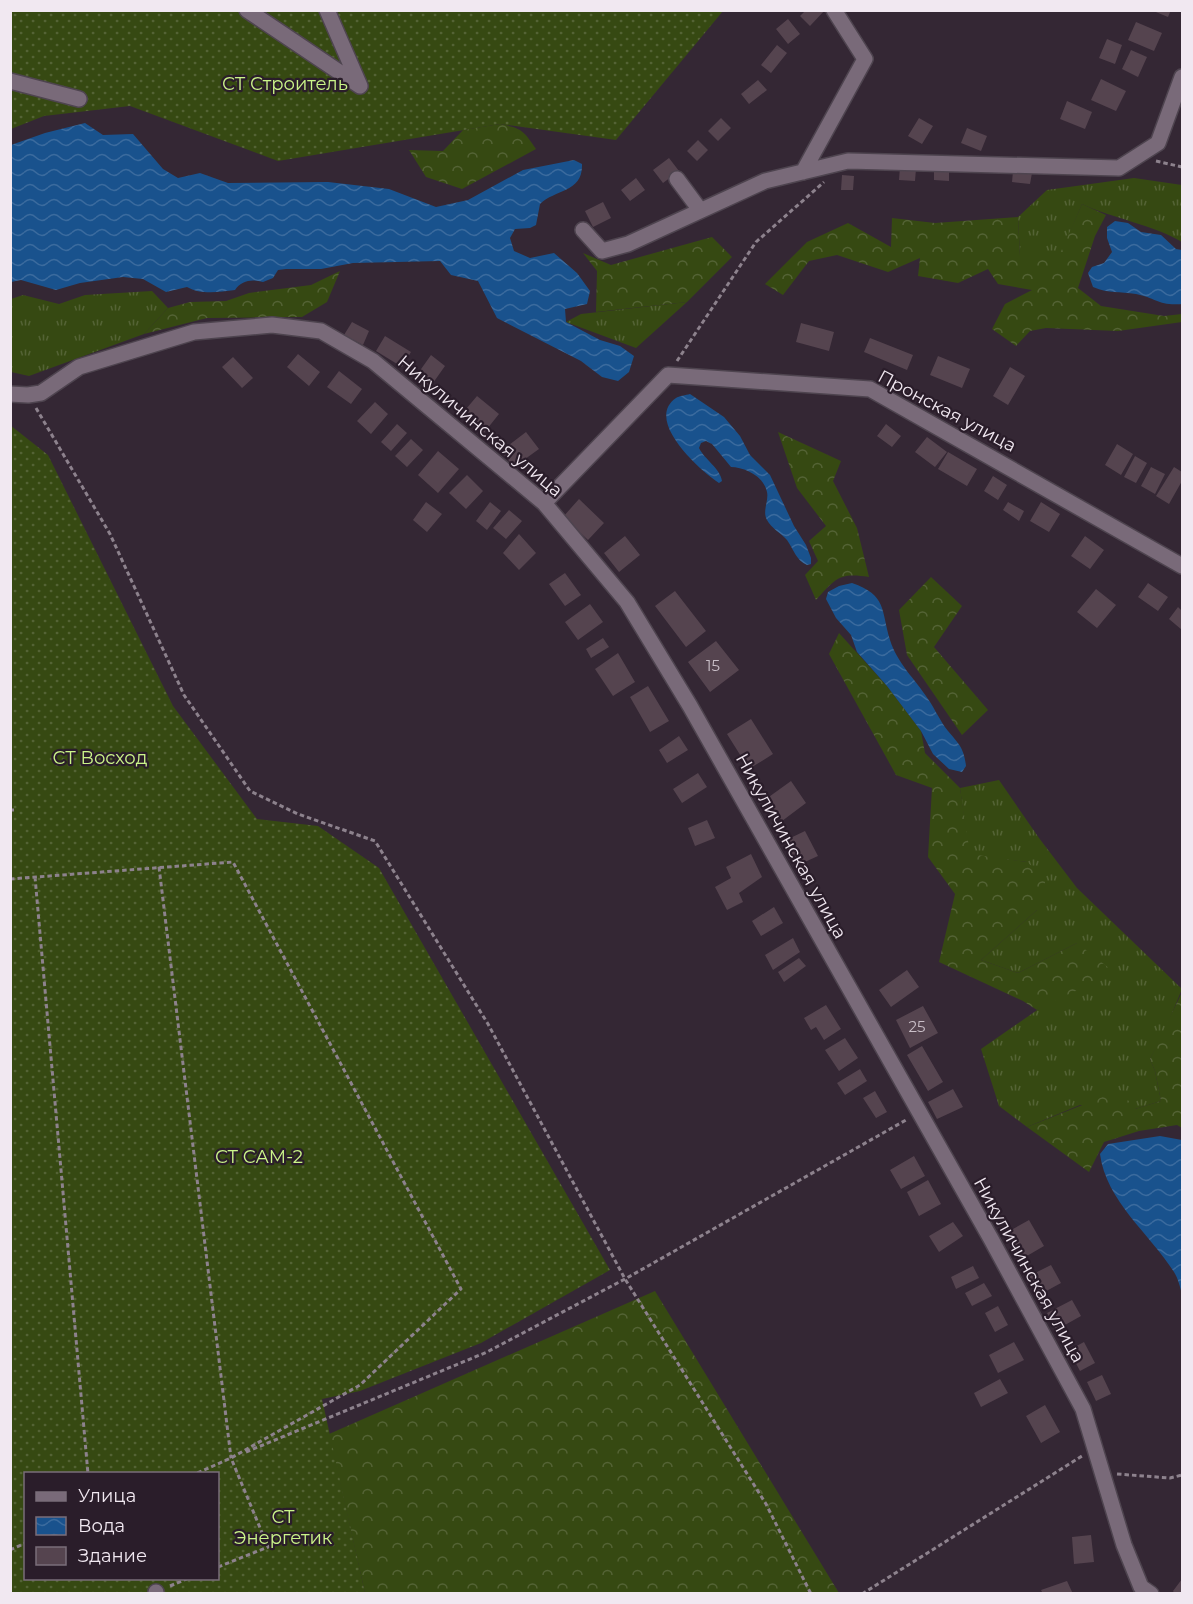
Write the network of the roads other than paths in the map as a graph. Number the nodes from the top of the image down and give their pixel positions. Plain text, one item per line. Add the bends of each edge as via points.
1 (247, 10) edge
2 (327, 10) edge
3 (834, 10) edge
4 (1182, 77) edge
5 (10, 81) edge
6 (79, 99) dead end
7 (803, 172) junction
8 (677, 179) dead end
9 (700, 210) junction
10 (582, 230) dead end
11 (10, 394) edge
12 (544, 503) junction
13 (1182, 566) edge
14 (1151, 1593) edge

1 - 2 street via 360,86
3 - 7 street via 866,59
4 - 7 street via 1158,143 1119,168 848,160
5 - 6 street
7 - 9 street via 765,181
8 - 9 street
9 - 10 street via 628,244 602,251
11 - 12 street, Никуличинская улица via 41,393 89,364 194,332 272,325 321,330 373,361
12 - 13 street, Пронская улица via 668,375 870,389
12 - 14 street, Никуличинская улица via 627,602 690,706 991,1239 1083,1409 1124,1545 1141,1587

